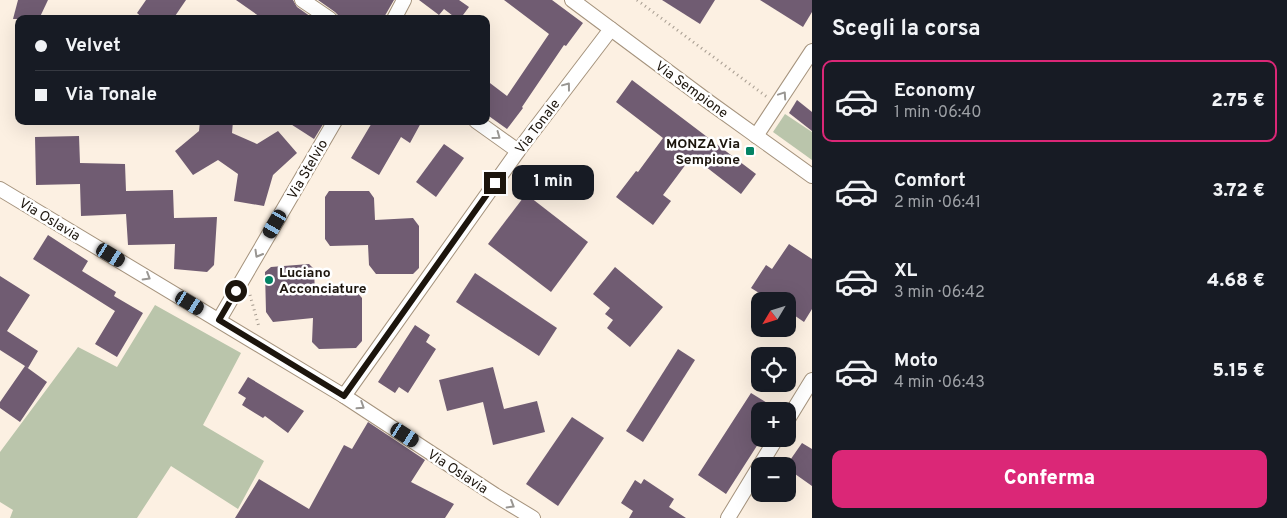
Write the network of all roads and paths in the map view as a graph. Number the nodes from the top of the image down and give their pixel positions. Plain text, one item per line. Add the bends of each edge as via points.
1 (302, 0) edge
2 (404, 0) edge
3 (572, 0) edge
4 (637, 0) edge
5 (324, 15) edge
6 (396, 15) edge
7 (610, 29) junction
8 (812, 51) edge
9 (776, 105) junction
10 (333, 125) edge
11 (482, 125) edge
12 (756, 136) junction
13 (518, 151) junction
14 (812, 176) edge
15 (0, 189) edge
16 (245, 276) junction
17 (219, 320) junction
18 (264, 347) junction
19 (812, 380) edge
20 (344, 396) junction
21 (796, 406) edge
22 (771, 447) edge
23 (533, 518) edge
24 (728, 518) edge

1 - 5 street
2 - 6 street
3 - 7 street, Via Sempione
4 - 9 path
7 - 12 street, Via Sempione
13 -> 7 street, Via Tonale
9 -> 8 street
9 - 12 street
10 -> 16 street, Via Stelvio
11 -> 13 street
12 - 14 street, Via Sempione
13 - 20 street, Via Tonale
15 -> 17 street, Via Oslavia
16 - 17 street, Via Stelvio
16 - 18 path
17 - 18 street, Via Oslavia
18 - 20 street, Via Oslavia
19 - 21 street
20 -> 23 street, Via Oslavia
22 - 24 street

